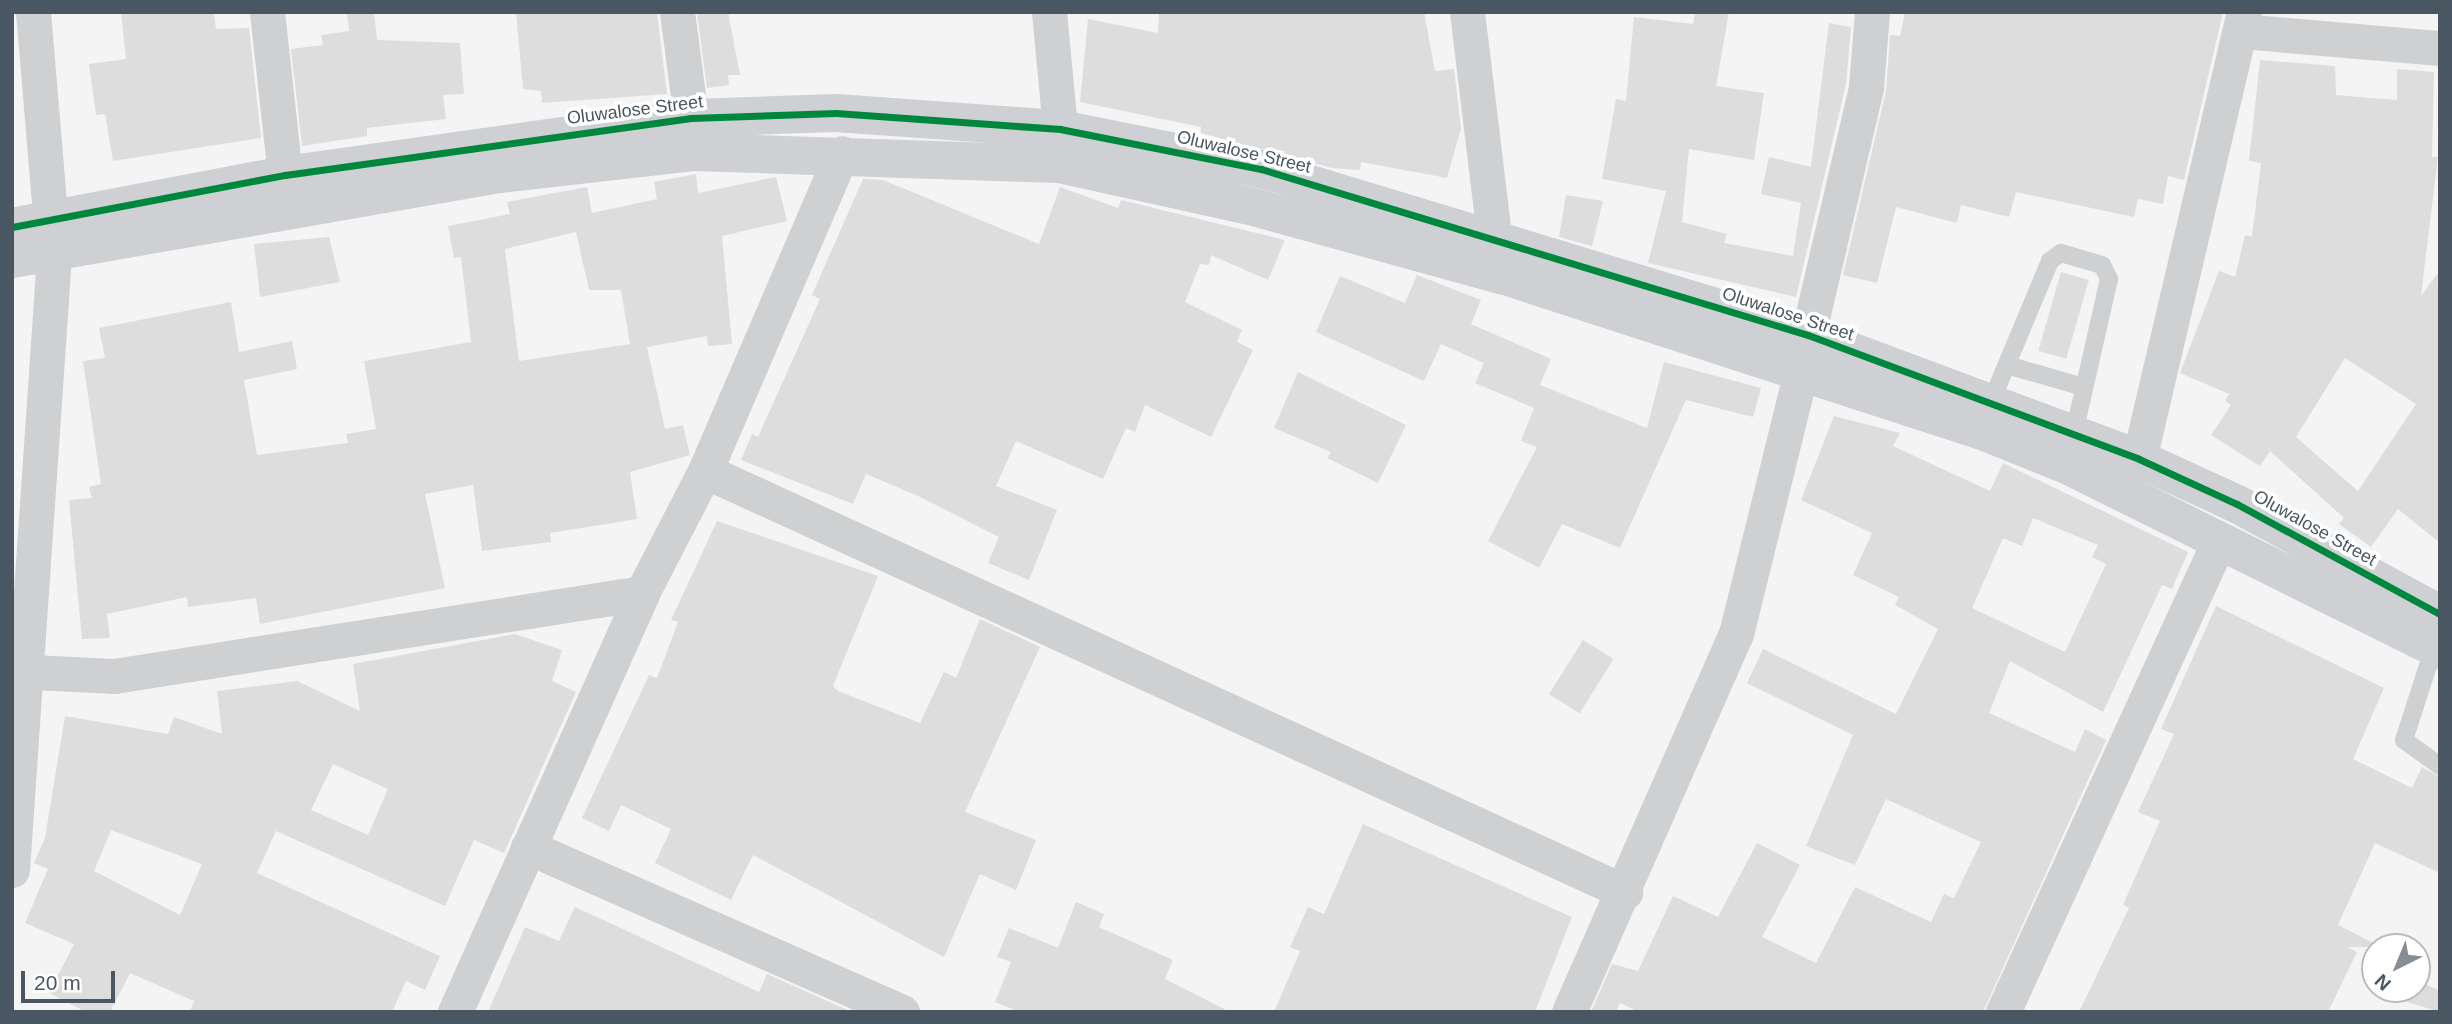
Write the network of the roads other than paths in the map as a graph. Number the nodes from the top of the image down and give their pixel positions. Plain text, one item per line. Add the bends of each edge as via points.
1 (33, 12) edge
2 (267, 12) edge
3 (677, 12) edge
4 (1049, 12) edge
5 (1467, 12) edge
6 (1872, 12) edge
7 (2242, 22) edge
8 (2440, 48) edge
9 (691, 118) junction
10 (1060, 129) junction
11 (842, 153) junction
12 (490, 159) junction
13 (285, 175) junction
14 (12, 228) edge
15 (1494, 236) junction
16 (53, 240) junction
17 (12, 259) edge
18 (1805, 353) junction
19 (2007, 365) junction
20 (2083, 387) junction
21 (1991, 402) junction
22 (2071, 449) junction
23 (2139, 459) junction
24 (705, 471) junction
25 (2218, 543) junction
26 (642, 593) junction
27 (2438, 637) edge
28 (20, 672) edge
29 (2440, 766) edge
30 (528, 847) junction
31 (12, 870) edge
32 (1625, 892) junction
33 (455, 1012) edge
34 (902, 1012) edge
35 (1569, 1012) edge
36 (2003, 1012) edge

1 - 16 street
2 - 13 street
3 - 9 street
4 - 10 street
5 - 15 street
6 - 18 street via 1866,87
7 - 8 street
7 - 23 street
9 - 10 street, Oluwalose Street via 836,113
9 - 12 street, Oluwalose Street
10 - 15 street, Oluwalose Street via 1261,169
11 - 12 street, Oluwalose Street via 693,152
11 - 18 street, Oluwalose Street via 1059,164 1236,203
11 - 24 street
12 - 13 street, Oluwalose Street
12 - 16 street, Oluwalose Street
13 - 16 street, Oluwalose Street
14 - 16 street, Oluwalose Street
15 - 18 street, Oluwalose Street
16 - 17 street, Oluwalose Street
16 - 28 street
18 - 21 street, Oluwalose Street
18 - 22 street, Oluwalose Street
18 - 32 street via 1735,634
19 - 20 lane
19 - 20 lane via 2050,261 2061,253 2082,259 2102,265 2109,279
19 - 21 lane
20 - 22 lane
21 - 22 street, Oluwalose Street
22 - 23 street, Oluwalose Street
22 - 25 street, Oluwalose Street
23 - 27 street, Oluwalose Street via 2237,503
24 - 26 street
24 - 32 street
25 - 27 street, Oluwalose Street
25 - 36 street
26 - 28 street via 114,676
26 - 30 street
27 - 29 lane via 2404,740
28 - 31 street
30 - 33 street
30 - 34 street
32 - 35 street

